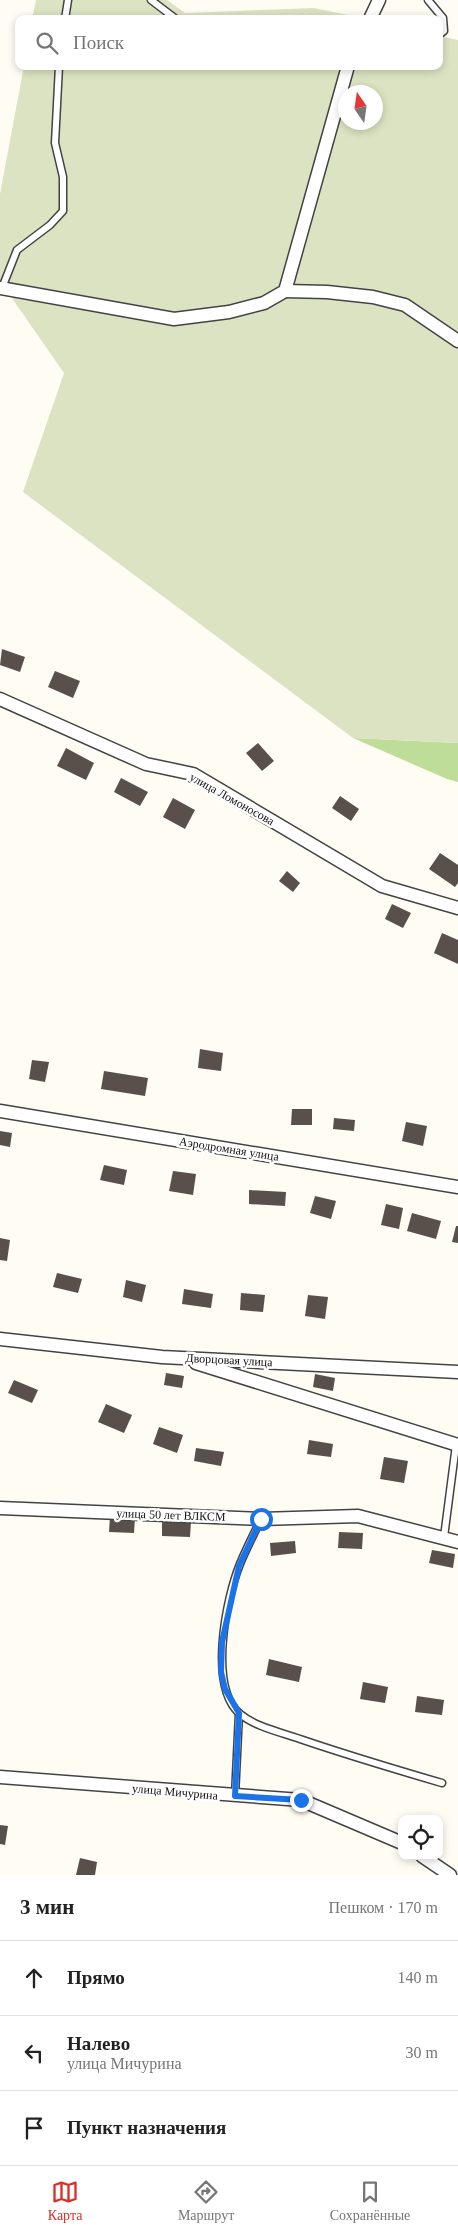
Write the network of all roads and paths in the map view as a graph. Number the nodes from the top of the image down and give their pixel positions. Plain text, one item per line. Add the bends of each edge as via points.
1 (68, 0) edge
2 (151, 0) edge
3 (379, 0) edge
4 (428, 0) edge
5 (66, 15) edge
6 (171, 15) edge
7 (372, 15) edge
8 (440, 15) edge
9 (443, 18) edge
10 (443, 32) edge
11 (59, 70) edge
12 (347, 70) edge
13 (1, 288) edge
14 (285, 291) junction
15 (458, 341) edge
16 (0, 699) edge
17 (458, 908) edge
18 (0, 1111) edge
19 (458, 1187) edge
20 (0, 1339) edge
21 (178, 1358) junction
22 (458, 1372) edge
23 (457, 1445) edge
24 (0, 1508) edge
25 (261, 1519) junction
26 (444, 1537) junction
27 (458, 1542) edge
28 (239, 1713) junction
29 (0, 1777) edge
30 (442, 1783) dead end
31 (235, 1796) junction
32 (398, 1841) edge
33 (428, 1860) edge
34 (450, 1875) edge

1 - 5 lane
2 - 6 lane
3 - 7 street
4 - 8 lane
9 - 10 lane
11 - 13 lane via 55,143 63,177 63,211 17,250
12 - 14 street
13 - 14 street via 174,319 229,312 264,303
14 - 15 street via 373,297 405,305
16 - 17 street, улица Ломоносова via 146,764 193,774 382,886
18 - 19 street, Аэродромная улица
20 - 21 street, Дворцовая улица
21 - 22 street, Дворцовая улица
21 - 23 street
23 - 26 lane
24 - 25 street, улица 50 лет ВЛКСМ
25 - 26 street, улица 50 лет ВЛКСМ via 358,1516
25 - 28 lane via 239,1566 222,1642 221,1672 225,1689
26 - 27 street, улица 50 лет ВЛКСМ
28 - 30 lane via 258,1724 376,1765
28 - 31 lane
29 - 31 street, улица Мичурина
31 - 32 street, улица Мичурина via 301,1800
33 - 34 street

